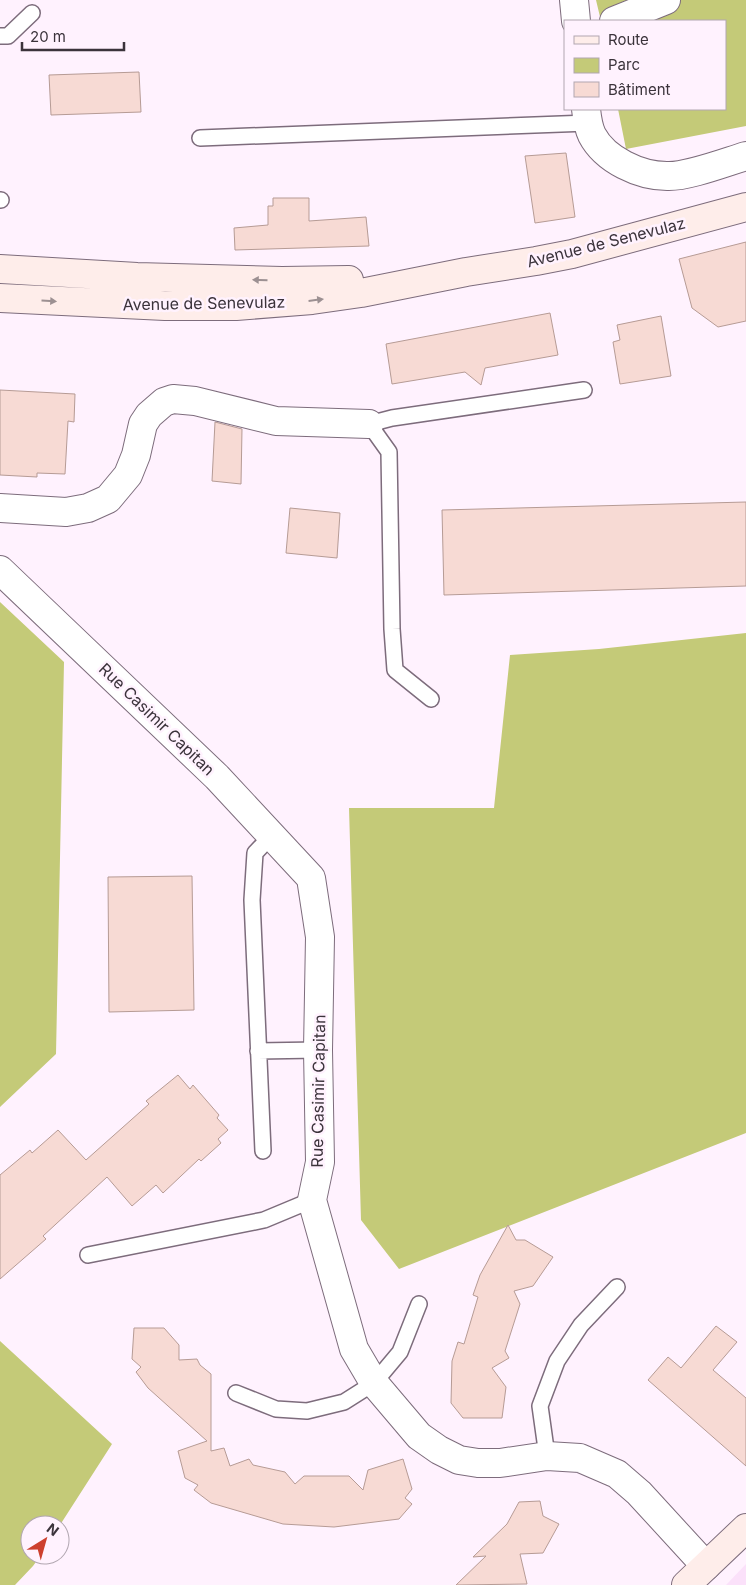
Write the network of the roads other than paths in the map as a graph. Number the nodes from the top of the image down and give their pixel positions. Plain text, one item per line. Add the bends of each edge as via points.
1 (574, 0) edge
2 (666, 0) edge
3 (32, 13) dead end
4 (576, 20) edge
5 (616, 20) edge
6 (0, 36) edge
7 (587, 116) edge
8 (200, 138) dead end
9 (746, 156) edge
10 (746, 207) edge
11 (0, 269) edge
12 (466, 272) junction
13 (0, 298) edge
14 (584, 390) dead end
15 (369, 424) junction
16 (0, 508) edge
17 (0, 570) edge
18 (430, 699) dead end
19 (272, 835) junction
20 (318, 1050) junction
21 (258, 1051) junction
22 (263, 1151) dead end
23 (312, 1200) junction
24 (88, 1255) dead end
25 (618, 1287) dead end
26 (419, 1304) dead end
27 (374, 1383) junction
28 (236, 1393) dead end
29 (547, 1456) junction
30 (746, 1528) edge
31 (706, 1566) junction
32 (686, 1585) edge

1 - 4 street
2 - 5 street
3 - 6 lane via 8,36
7 - 8 lane
7 - 9 street via 597,143 625,164 645,172 668,176 681,174
10 - 12 main road, Avenue de Senevulaz via 572,254
12 -> 11 main road, Avenue de Senevulaz via 364,280 282,281
13 -> 12 main road, Avenue de Senevulaz via 236,306 351,295
14 - 15 lane
15 - 16 street via 276,421 195,401 173,399 164,402 143,424 133,465 108,499 88,508 66,512
15 - 18 lane via 389,452 395,670
17 - 19 street, Rue Casimir Capitan via 217,776
19 - 20 street, Rue Casimir Capitan via 311,878 320,938
19 - 21 lane via 255,853 252,900
20 - 21 lane
20 - 23 street, Rue Casimir Capitan via 320,1162
21 - 22 lane
23 - 24 lane via 264,1220
23 - 27 street, Rue Casimir Capitan via 354,1348
25 - 29 lane via 581,1326 558,1361 540,1406
26 - 27 lane via 400,1352
27 - 28 lane via 344,1402 307,1411 276,1408
27 - 29 street, Rue Casimir Capitan via 419,1436 459,1460 500,1463
29 - 31 street, Rue Casimir Capitan via 580,1458 617,1474 639,1493
30 - 31 main road
31 - 32 main road

